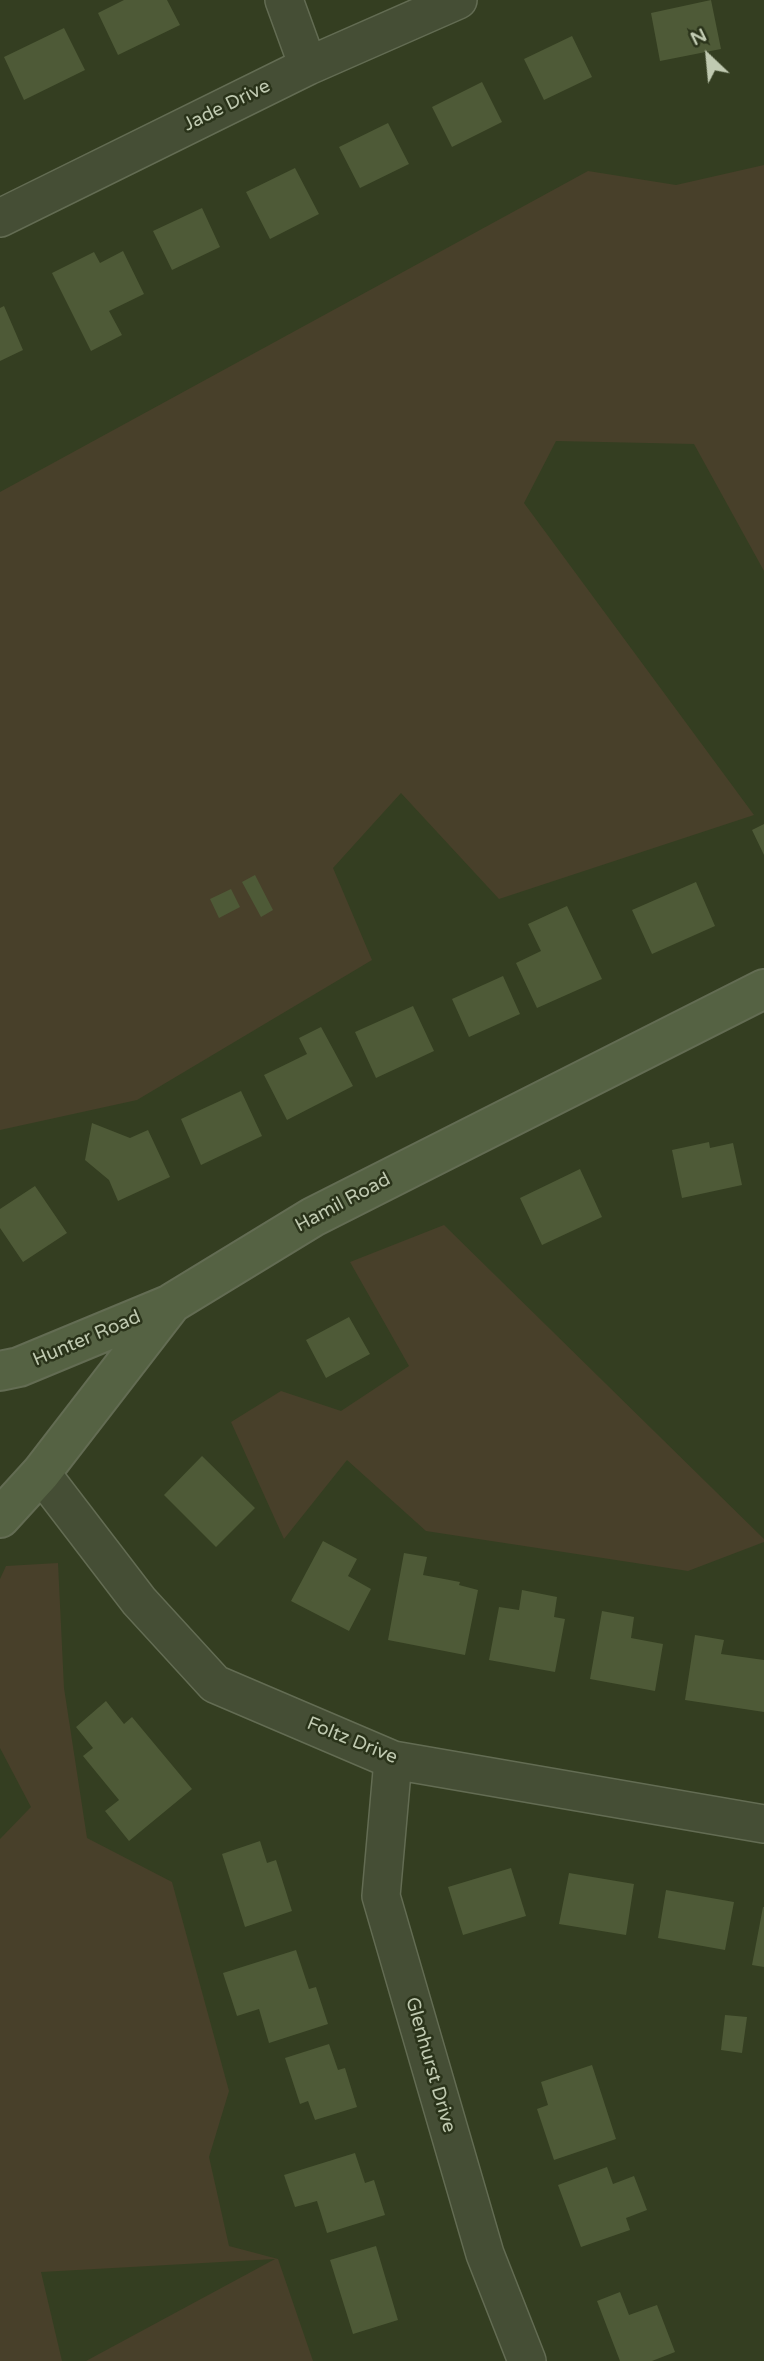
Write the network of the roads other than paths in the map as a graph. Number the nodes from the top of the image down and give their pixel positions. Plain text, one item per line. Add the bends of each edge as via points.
1 (284, 0) edge
2 (458, 0) edge
3 (307, 66) junction
4 (0, 218) edge
5 (764, 989) edge
6 (173, 1303) junction
7 (0, 1371) edge
8 (41, 1473) junction
9 (0, 1518) edge
10 (393, 1760) junction
11 (764, 1824) edge
12 (527, 2361) edge

1 - 3 street
2 - 3 street, Jade Drive
3 - 4 street, Jade Drive
5 - 6 street, Hamil Road via 313,1217
6 - 7 street, Hunter Road
6 - 8 street, Hamil Road
8 - 9 street, Hamil Road
8 - 10 street, Foltz Drive via 139,1601 215,1684
10 - 11 street, Foltz Drive
10 - 12 street, Glenhurst Drive via 381,1896 485,2254

